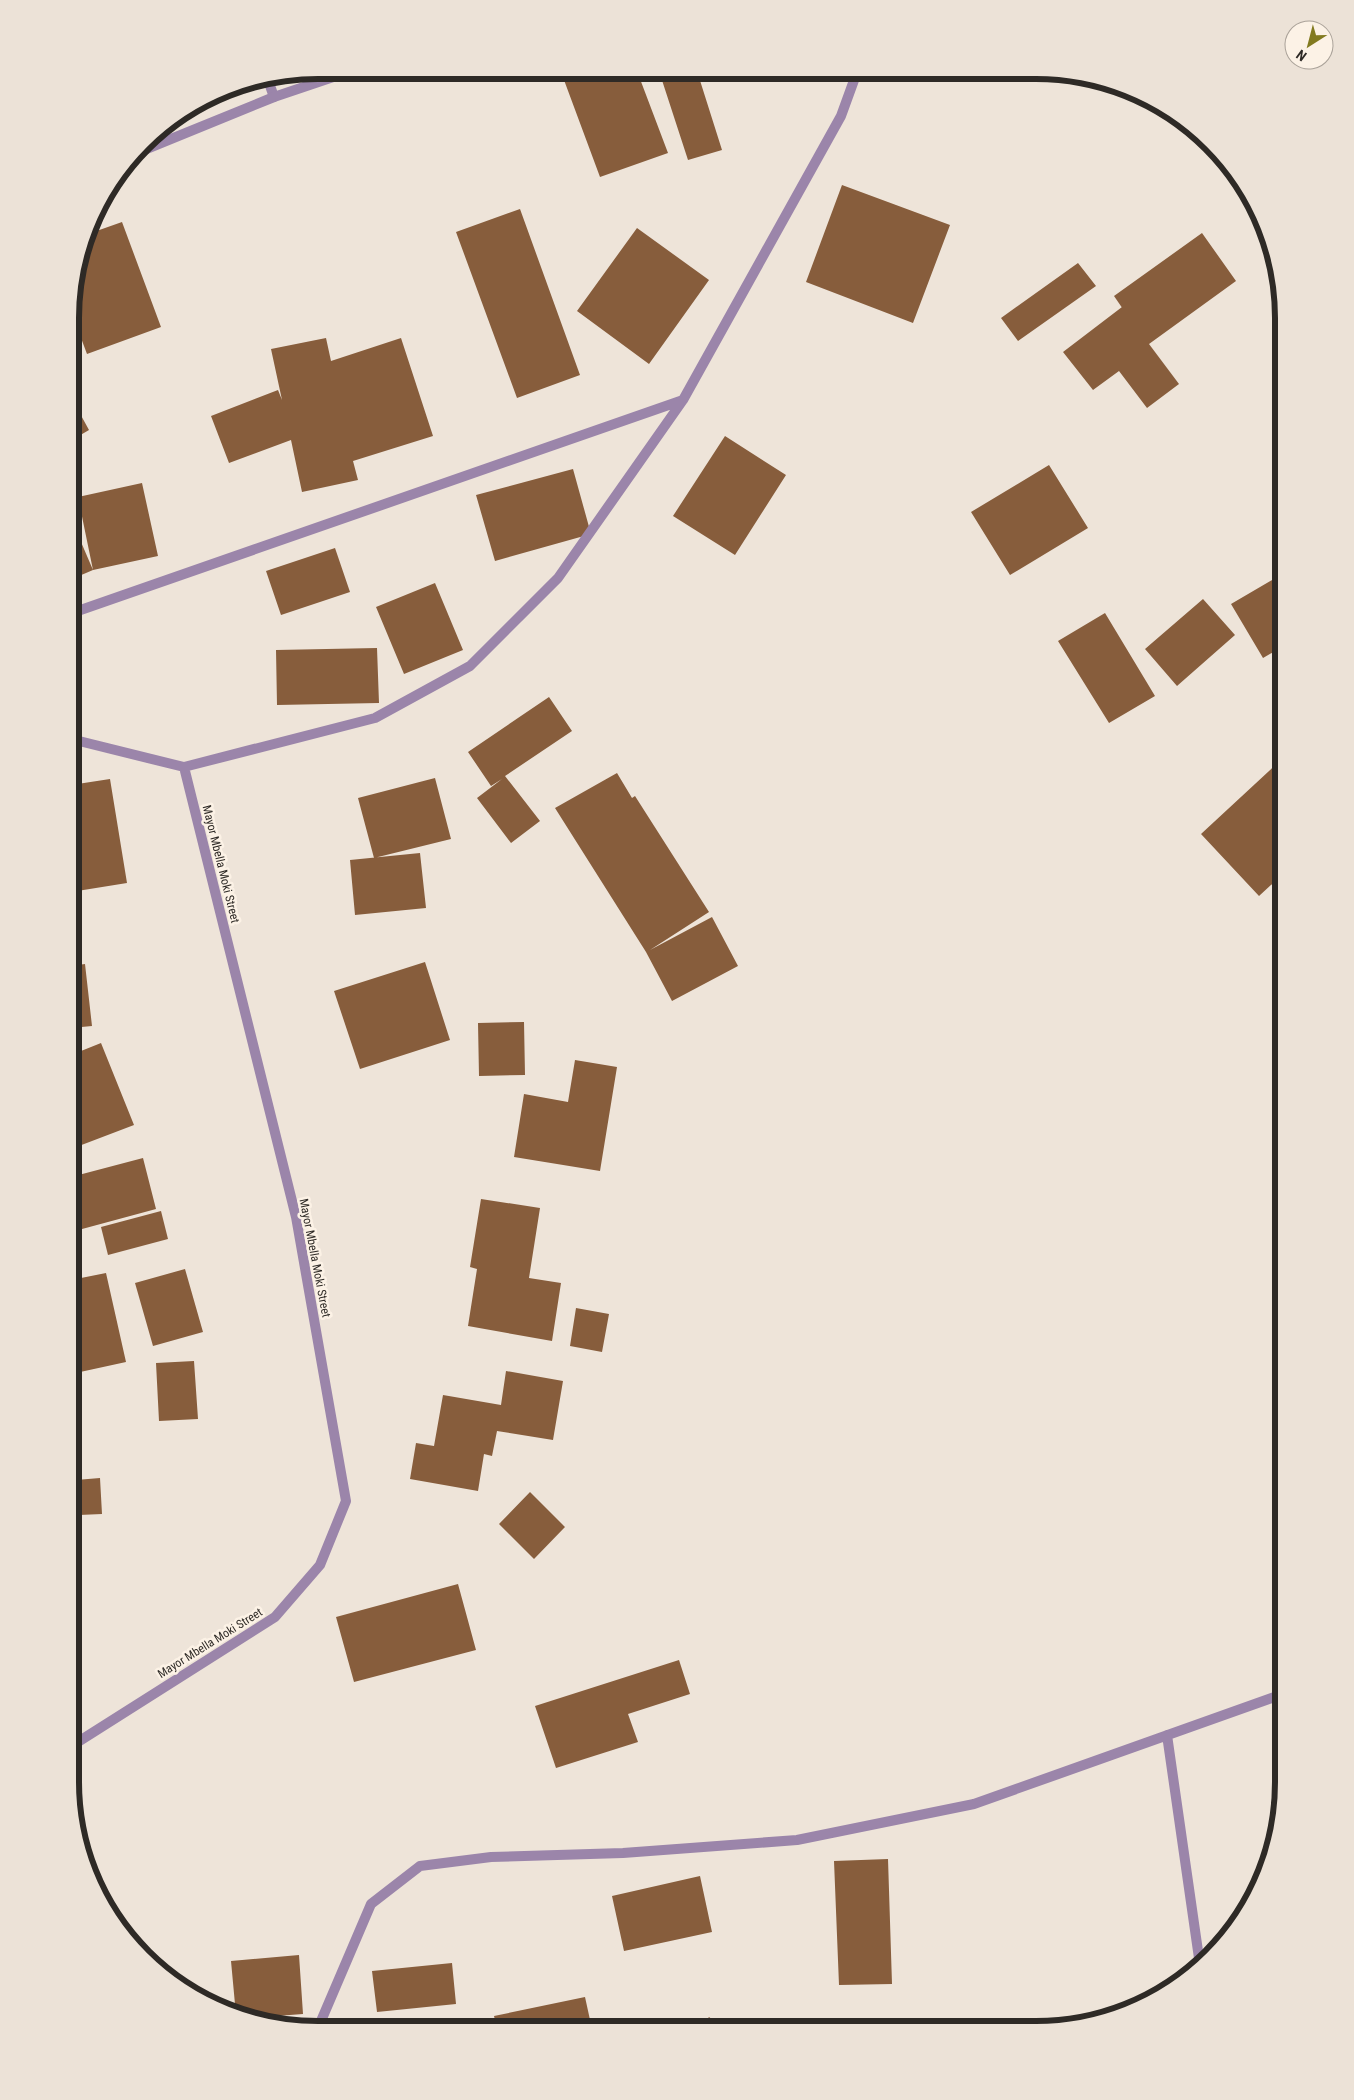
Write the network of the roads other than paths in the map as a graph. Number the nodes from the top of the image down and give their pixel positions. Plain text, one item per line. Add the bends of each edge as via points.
1 (327, 79) edge
2 (854, 79) edge
3 (269, 83) edge
4 (274, 97) junction
5 (151, 147) edge
6 (683, 400) junction
7 (79, 611) edge
8 (79, 741) edge
9 (184, 767) junction
10 (1275, 1697) edge
11 (1167, 1735) junction
12 (79, 1740) edge
13 (1199, 1957) edge
14 (321, 2021) edge

1 - 4 street
2 - 6 street via 841,116
3 - 4 street
4 - 5 street
6 - 7 street
6 - 9 street via 558,578 470,666 374,718
8 - 9 street
9 - 12 street, Mayor Mbella Moki Street via 296,1216 346,1501 320,1565 275,1617
10 - 11 street
11 - 13 street
11 - 14 street via 974,1804 797,1840 623,1853 491,1857 420,1866 371,1904

